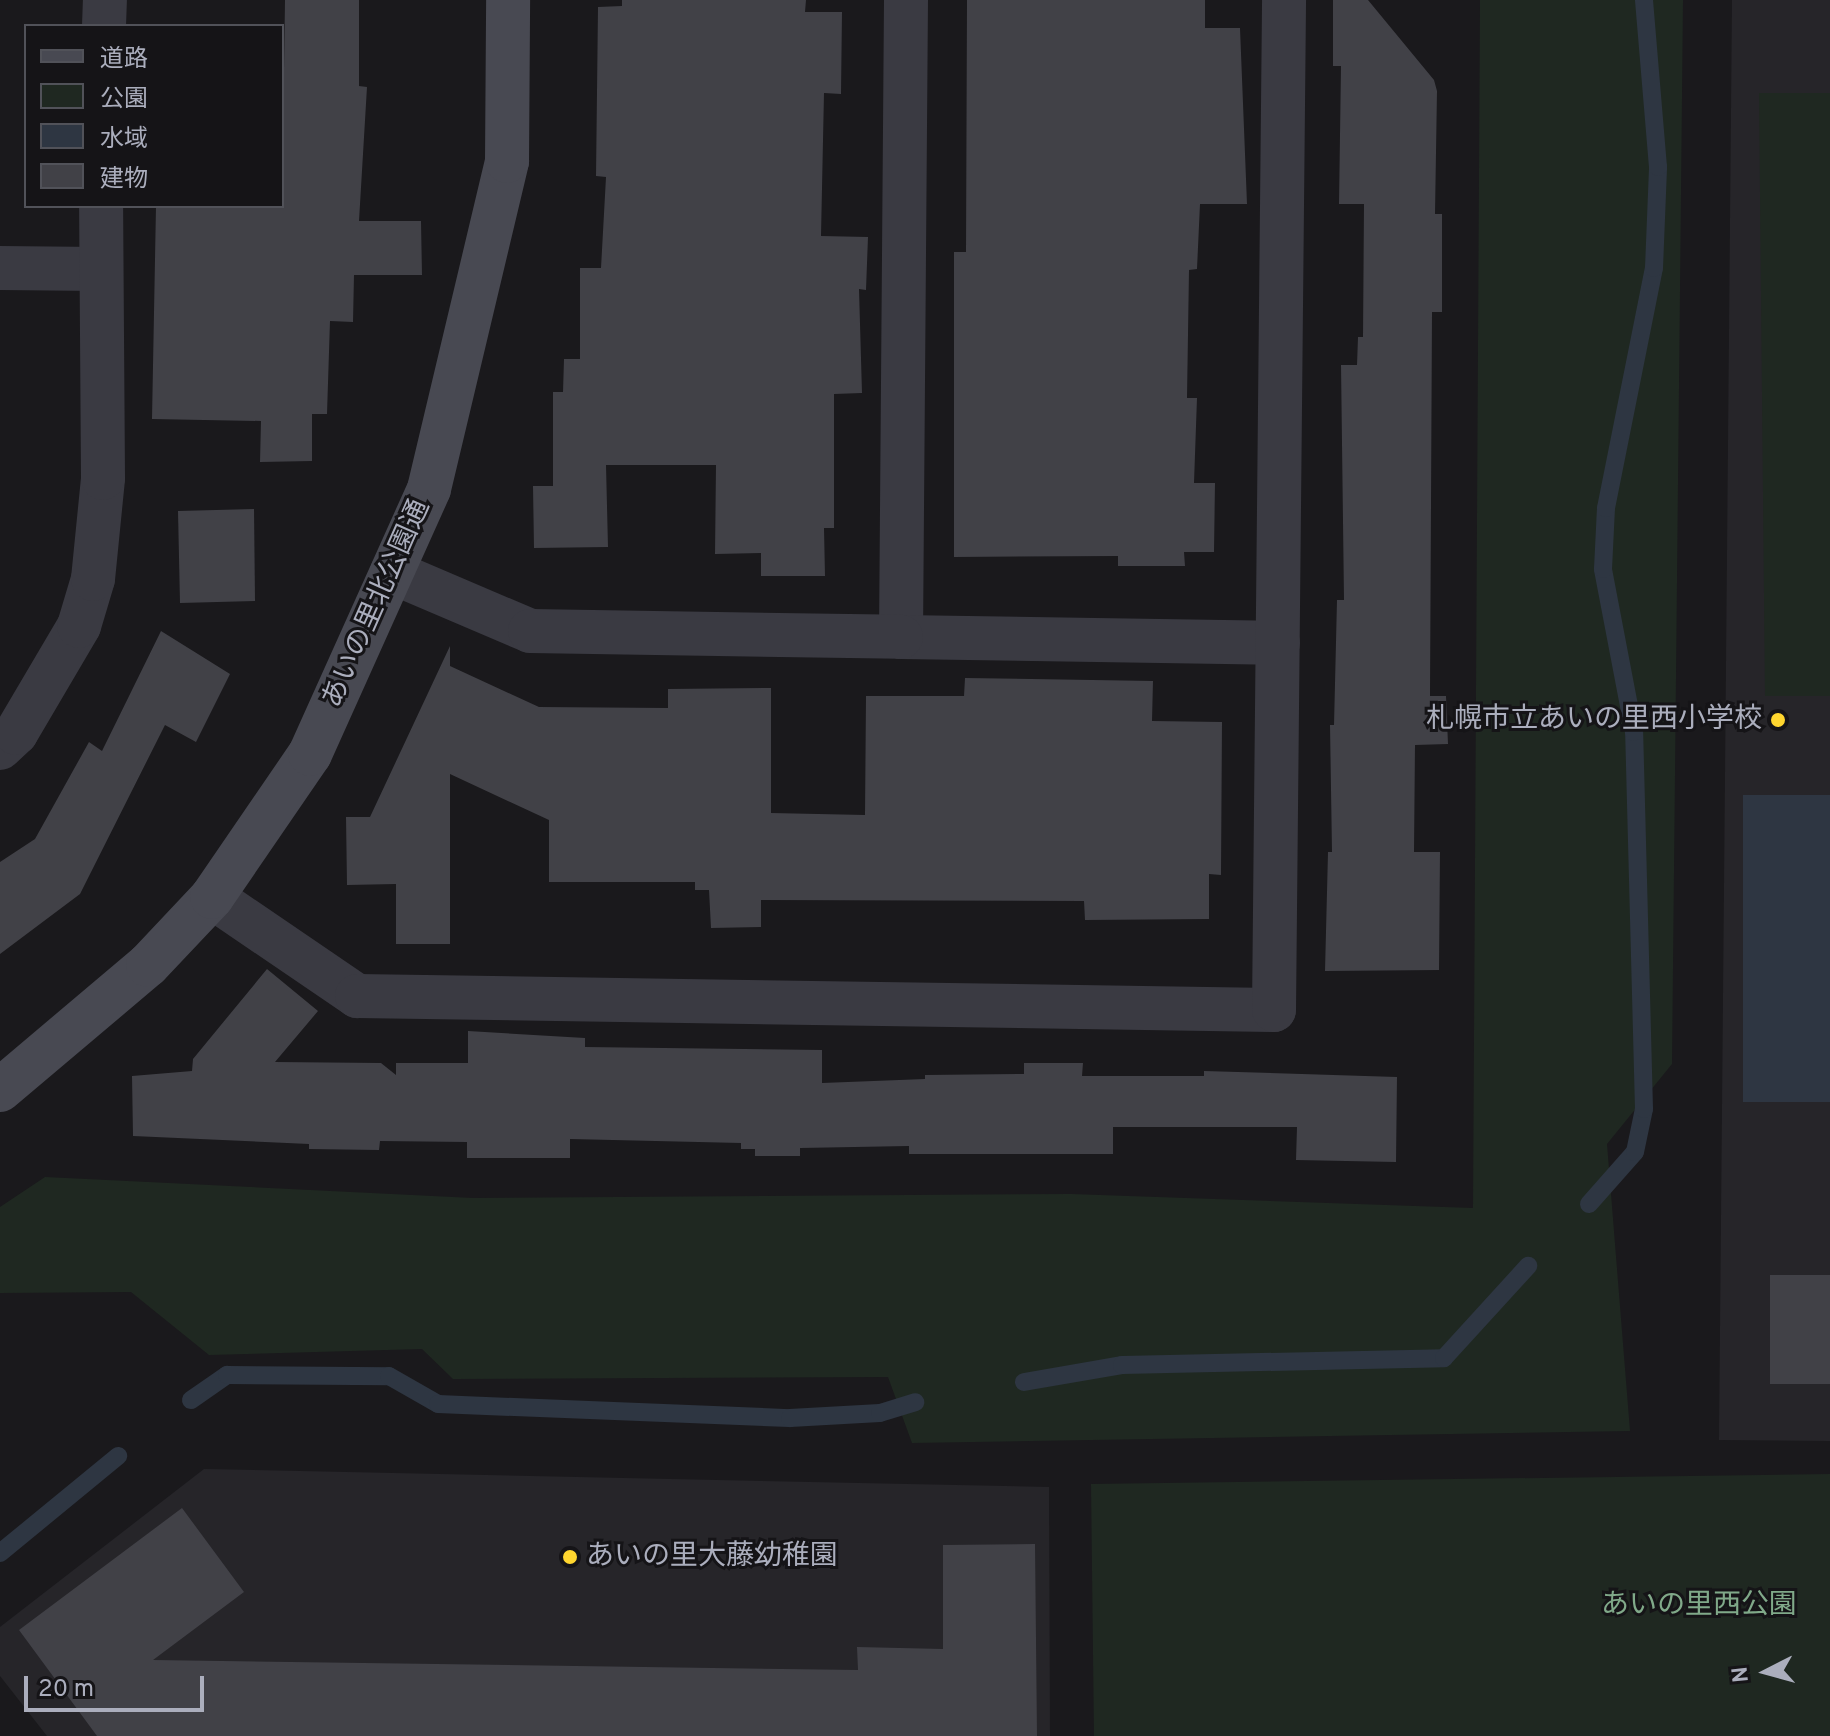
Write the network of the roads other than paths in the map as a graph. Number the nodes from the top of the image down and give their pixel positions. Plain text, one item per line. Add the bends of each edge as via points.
1 (105, 0) edge
2 (508, 0) edge
3 (906, 0) edge
4 (1284, 0) edge
5 (104, 24) edge
6 (101, 208) edge
7 (0, 268) edge
8 (100, 269) junction
9 (392, 572) junction
10 (901, 637) junction
11 (1278, 643) junction
12 (0, 748) edge
13 (212, 897) junction
14 (0, 1090) edge

1 - 5 street
2 - 9 street, あいの里北公園通 via 507,161 429,489
3 - 10 street
4 - 11 street
6 - 8 street
7 - 8 street
8 - 12 street via 103,478 93,579 79,626 16,733
9 - 10 street via 530,631
9 - 13 street, あいの里北公園通 via 310,754
10 - 11 street
11 - 13 street via 1274,1010 357,996
13 - 14 street, あいの里北公園通 via 148,965

